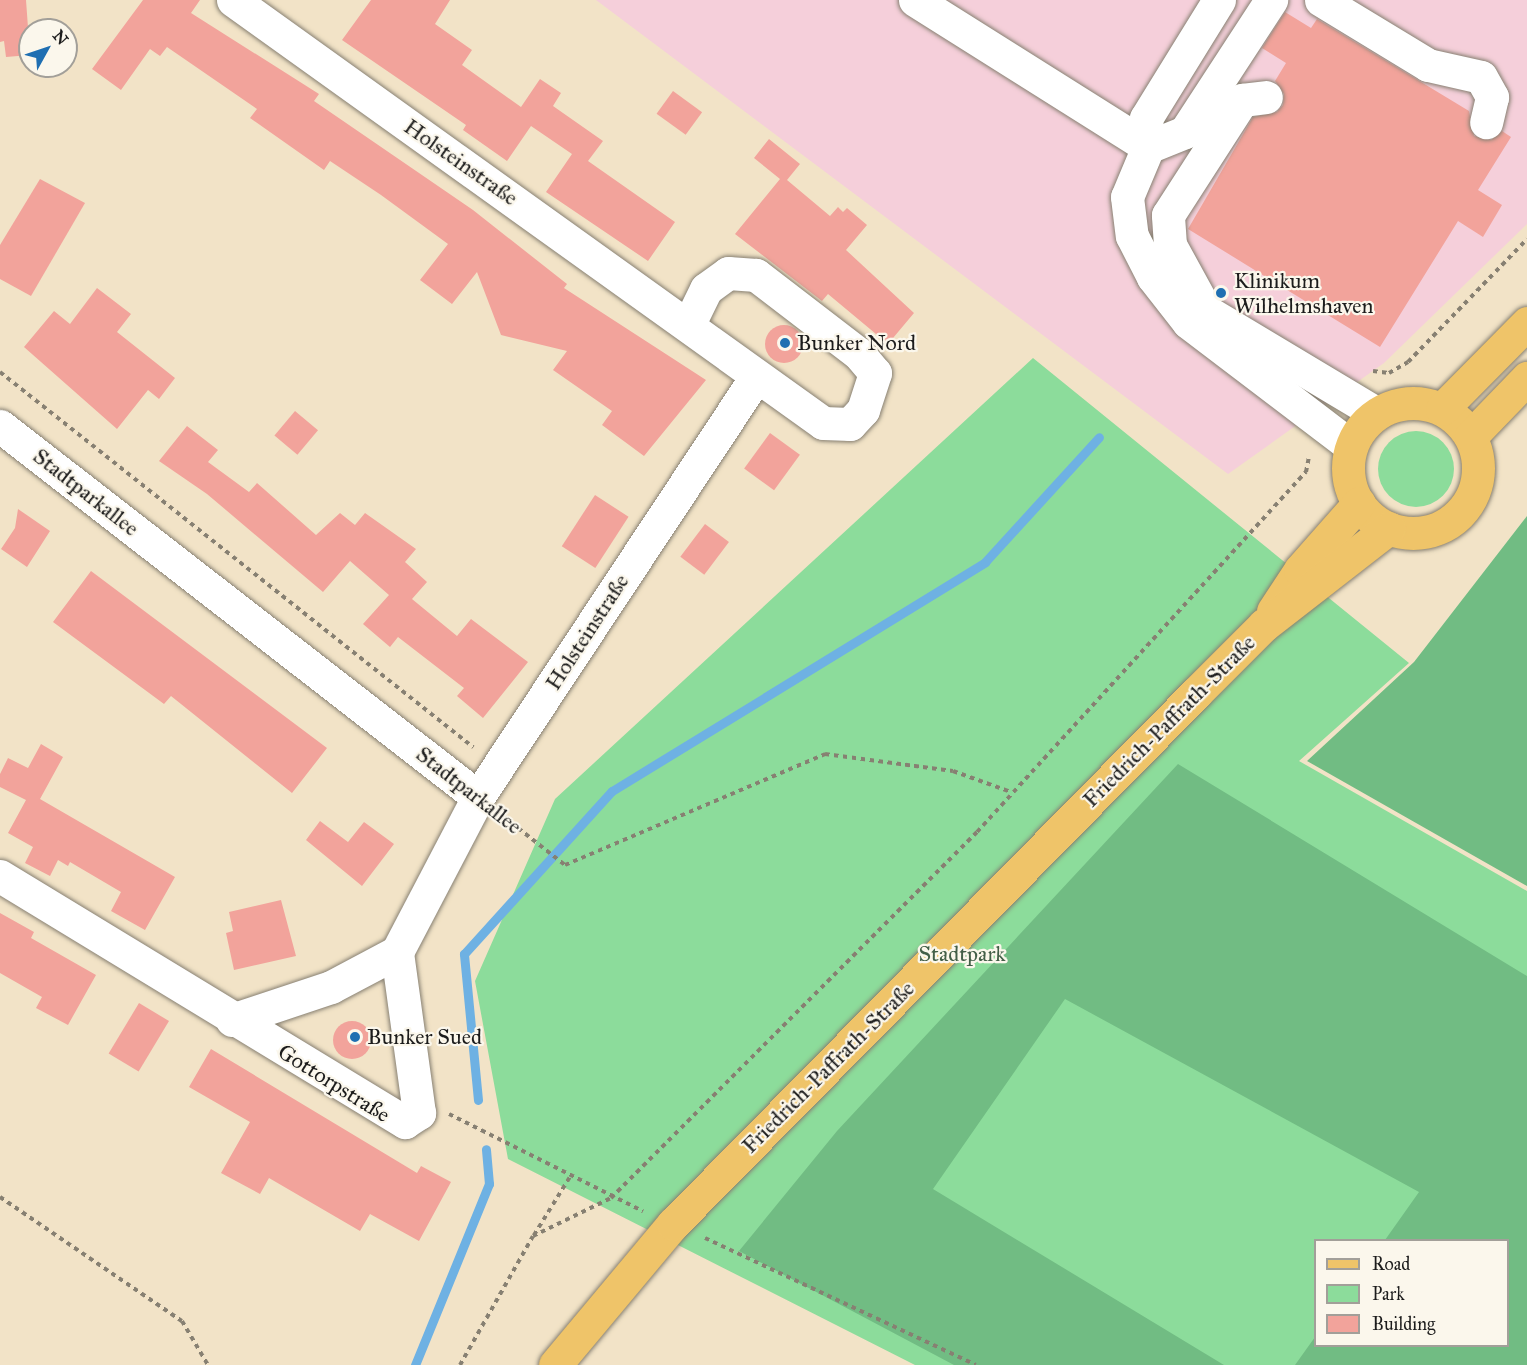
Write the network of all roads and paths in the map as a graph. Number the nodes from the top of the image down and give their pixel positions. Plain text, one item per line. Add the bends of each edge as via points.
1 (233, 0) edge
2 (915, 0) edge
3 (1270, 0) edge
4 (1320, 0) edge
5 (1212, 12) edge
6 (1241, 46) junction
7 (1210, 92) junction
8 (1266, 97) dead end
9 (1486, 122) dead end
10 (1215, 140) junction
11 (1148, 147) junction
12 (1527, 239) edge
13 (1158, 285) junction
14 (1204, 307) junction
15 (1527, 323) edge
16 (688, 324) junction
17 (1362, 370) dead end
18 (0, 372) edge
19 (756, 377) junction
20 (1527, 378) edge
21 (1442, 409) junction
22 (1376, 413) junction
23 (0, 426) edge
24 (1471, 436) junction
25 (1351, 446) junction
26 (1308, 448) dead end
27 (1359, 503) junction
28 (1389, 528) junction
29 (1264, 625) junction
30 (480, 752) dead end
31 (1011, 792) junction
32 (478, 797) junction
33 (0, 876) edge
34 (397, 952) junction
35 (232, 1020) junction
36 (418, 1096) junction
37 (571, 1175) junction
38 (0, 1197) edge
39 (611, 1198) junction
40 (674, 1224) junction
41 (534, 1236) junction
42 (208, 1365) edge
43 (460, 1365) edge
44 (555, 1365) edge
45 (976, 1365) edge

1 - 16 street, Holsteinstraße
2 - 11 street
3 - 6 street
4 - 9 street via 1428,65 1481,77 1492,97
5 - 6 street
5 - 11 street via 1146,118
6 - 7 street
7 - 10 street
7 - 11 street via 1185,132
8 - 10 street via 1242,100
10 - 14 street via 1168,215 1170,245
11 - 13 street via 1131,179 1126,216 1140,257
12 - 17 path via 1408,362 1389,373
13 - 14 street
13 - 25 street via 1188,322
14 - 22 street
15 - 21 main road
16 - 19 street, Holsteinstraße
16 - 19 street, Holsteinstraße via 706,289 728,273 756,275 860,354 875,373 863,410 850,424 823,423
18 - 30 path
19 - 32 street, Holsteinstraße
20 - 24 main road
21 - 22 main road via 1408,403
21 - 24 main road
22 - 25 main road
23 - 32 street, Stadtparkallee
24 - 28 main road via 1479,475 1462,511 1428,532
25 - 27 main road via 1348,466
26 - 31 path via 1306,472
27 - 28 main road
27 - 29 main road, Friedrich-Paffrath-Straße via 1300,570
28 - 29 main road, Friedrich-Paffrath-Straße
29 - 40 main road, Friedrich-Paffrath-Straße
31 - 32 path, Stadtparkallee via 952,771 825,754 565,865
31 - 39 path
32 - 34 street
33 - 35 street, Gottorpstraße
34 - 35 street via 331,987
34 - 36 street, Gottorpstraße
35 - 36 street, Gottorpstraße via 397,1122 413,1120 420,1113
36 - 37 path
37 - 39 path
37 - 41 path
38 - 42 path via 182,1321
39 - 40 path
39 - 41 path
40 - 44 main road, Friedrich-Paffrath-Straße
40 - 45 path
41 - 43 path

